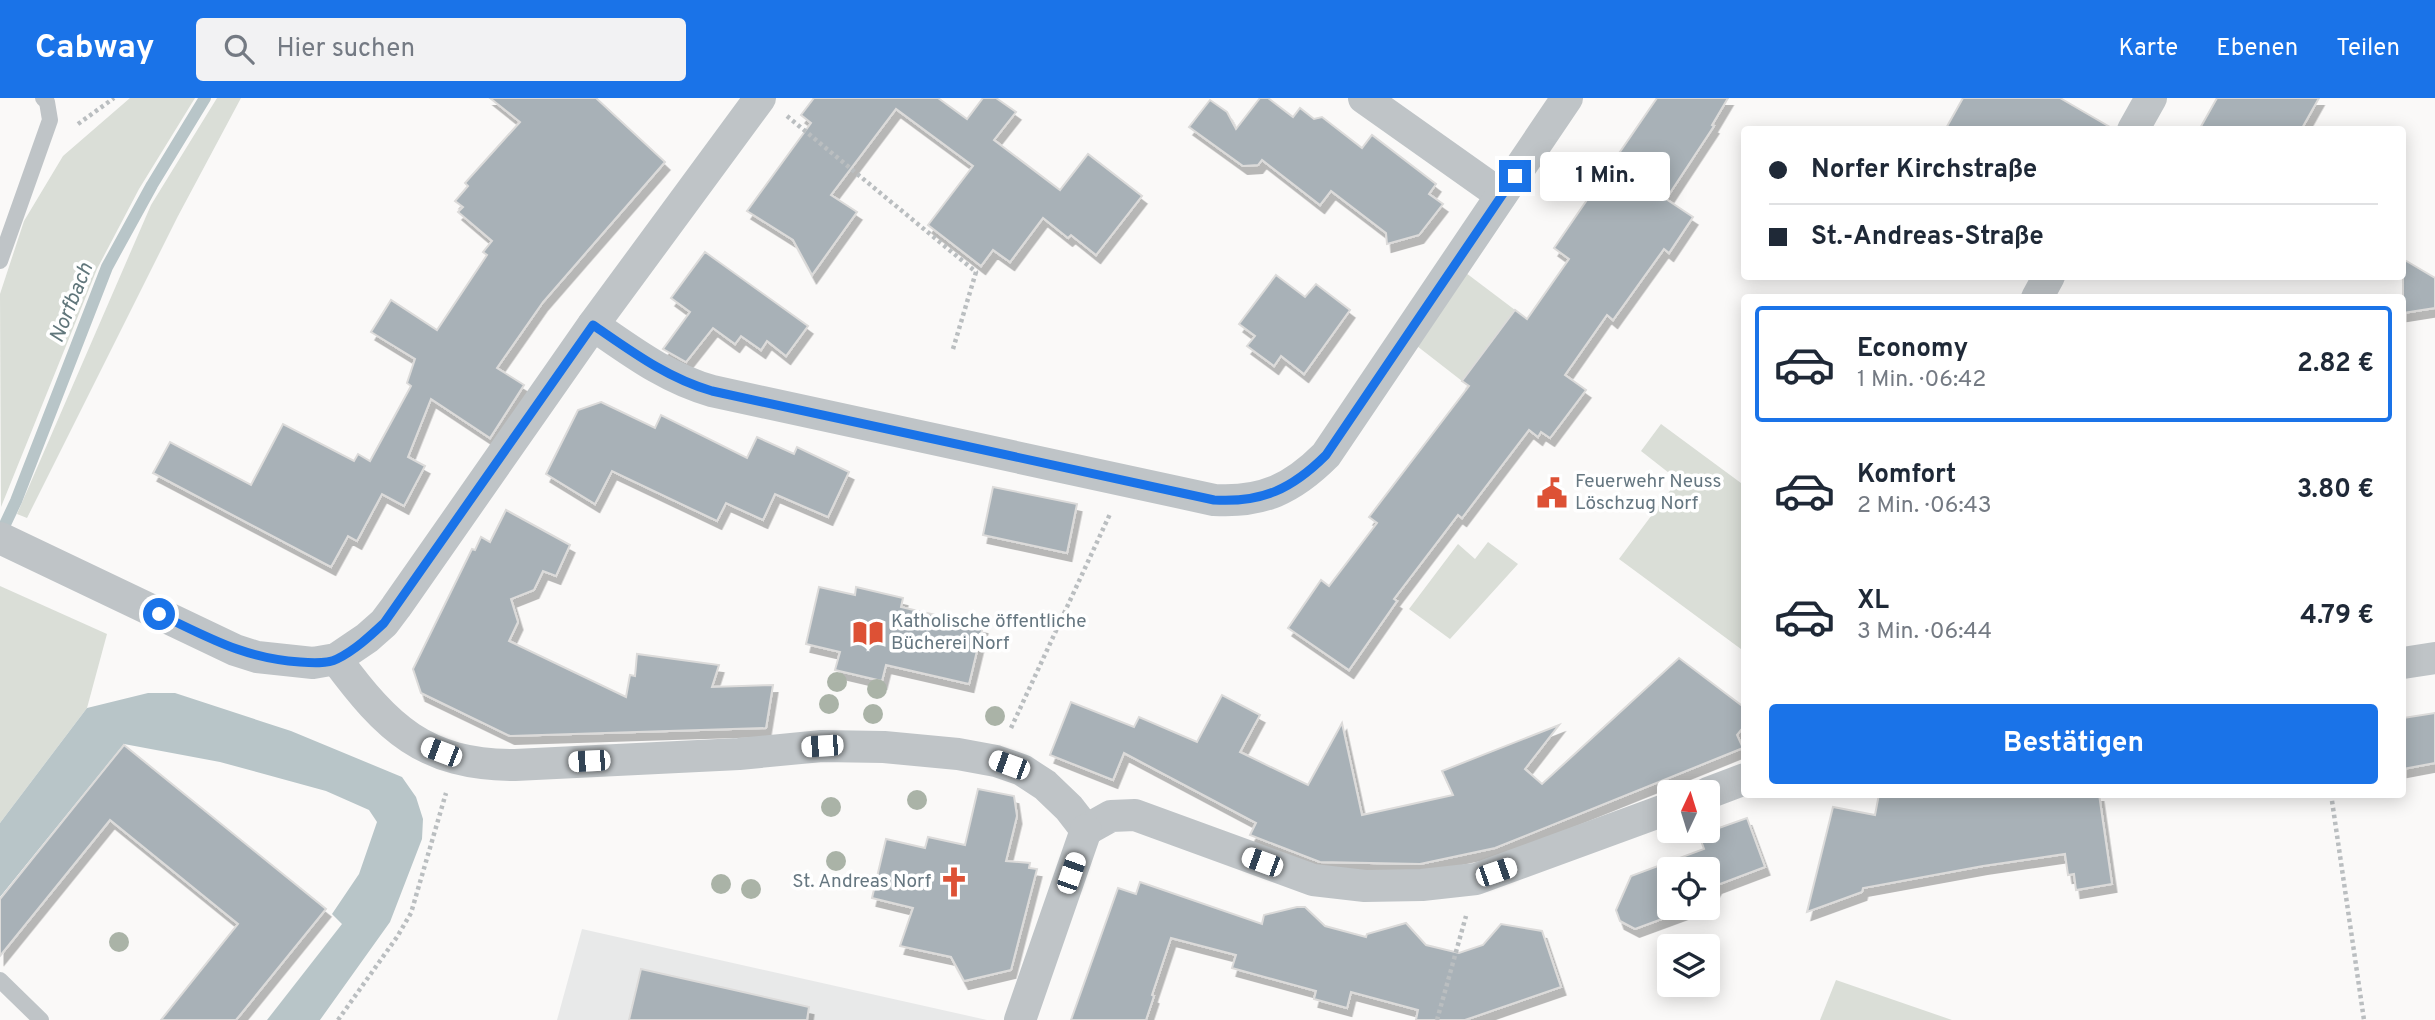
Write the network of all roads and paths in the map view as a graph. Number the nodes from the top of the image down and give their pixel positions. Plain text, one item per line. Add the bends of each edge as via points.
1 (760, 98) edge
2 (1364, 98) edge
3 (1567, 98) edge
4 (2151, 98) edge
5 (46, 99) edge
6 (786, 115) dead end
7 (2135, 126) edge
8 (1502, 195) junction
9 (0, 261) edge
10 (593, 325) junction
11 (953, 349) dead end
12 (1126, 480) junction
13 (10, 543) edge
14 (2435, 658) edge
15 (336, 659) junction
16 (2406, 663) edge
17 (456, 758) junction
18 (996, 761) junction
19 (1741, 781) edge
20 (1720, 788) edge
21 (2332, 798) edge
22 (1657, 813) edge
23 (1086, 830) junction
24 (1476, 879) junction
25 (0, 980) edge
26 (41, 1020) edge
27 (338, 1020) edge
28 (1020, 1020) edge
29 (1437, 1020) edge
30 (2364, 1020) edge

1 - 10 street
2 - 8 street
3 - 8 street
4 - 7 street
5 - 9 lane via 50,120
6 - 11 path via 975,272
8 - 12 street via 1326,455 1307,474 1271,494 1235,501
10 - 12 street via 665,373 699,388
10 - 15 street via 384,623
12 - 18 path
13 - 15 street via 234,650 283,661
14 - 16 street
15 - 17 street via 384,718 415,741
17 - 18 street via 485,765 515,765 822,746 884,747
17 - 27 path via 411,913
18 - 23 street via 1045,785
19 - 20 street
21 - 30 path
22 - 24 street
23 - 24 street via 1111,816 1135,815 1313,880 1365,887
23 - 28 street
24 - 29 path
25 - 26 lane

